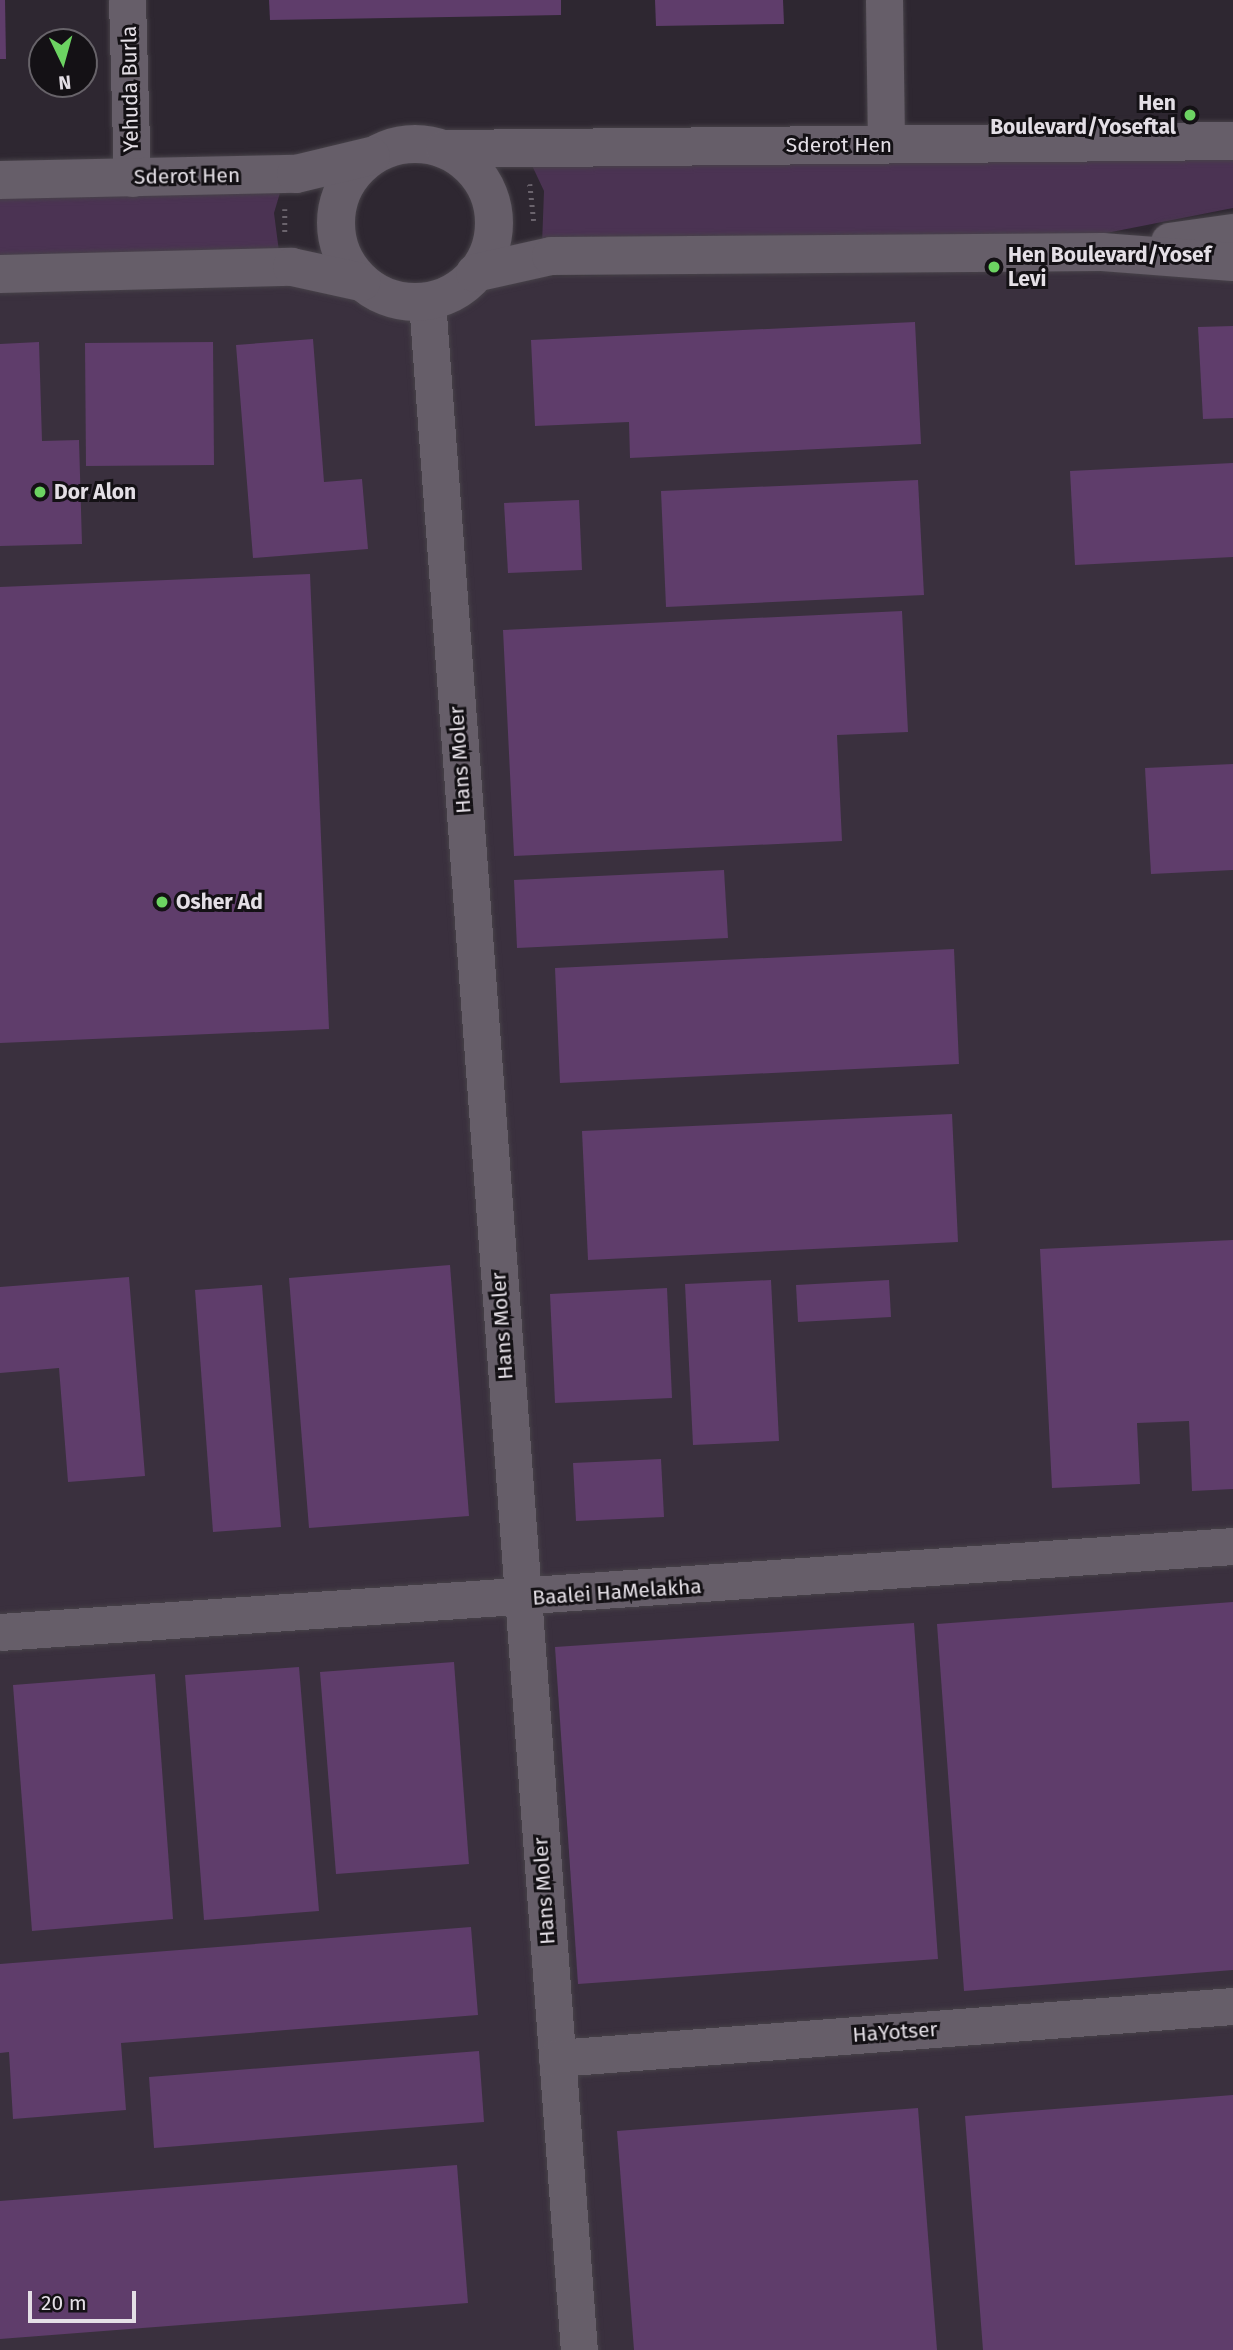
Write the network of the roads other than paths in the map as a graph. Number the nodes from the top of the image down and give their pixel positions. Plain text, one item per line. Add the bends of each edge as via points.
1 (127, 0) edge
2 (884, 0) edge
3 (1233, 141) edge
4 (886, 144) junction
5 (444, 149) junction
6 (371, 156) junction
7 (132, 178) junction
8 (0, 180) edge
9 (1233, 233) edge
10 (1102, 253) junction
11 (1233, 262) edge
12 (475, 273) junction
13 (0, 274) edge
14 (362, 282) junction
15 (427, 301) junction
16 (1233, 1546) edge
17 (522, 1600) junction
18 (0, 1632) edge
19 (1233, 2006) edge
20 (556, 2058) junction
21 (579, 2350) edge

1 - 7 street, Yehuda Burla
2 - 4 street
3 - 4 street, Sderot Hen
4 - 5 street, Sderot Hen
5 - 6 street via 420,143
5 - 12 street via 485,184 494,210 494,237
6 - 7 street, Sderot Hen via 296,174
6 - 14 street via 352,173 335,218 337,242
7 - 8 street, Sderot Hen
9 - 10 street
10 - 11 street
10 - 12 street via 523,258
12 - 15 street via 448,295
13 - 14 street via 292,267
14 - 15 street via 381,295
15 - 17 street, Hans Moler
16 - 17 street, Baalei HaMelakha
17 - 18 street, Baalei HaMelakha
17 - 20 street, Hans Moler
19 - 20 street, HaYotser
20 - 21 street, Hans Moler

